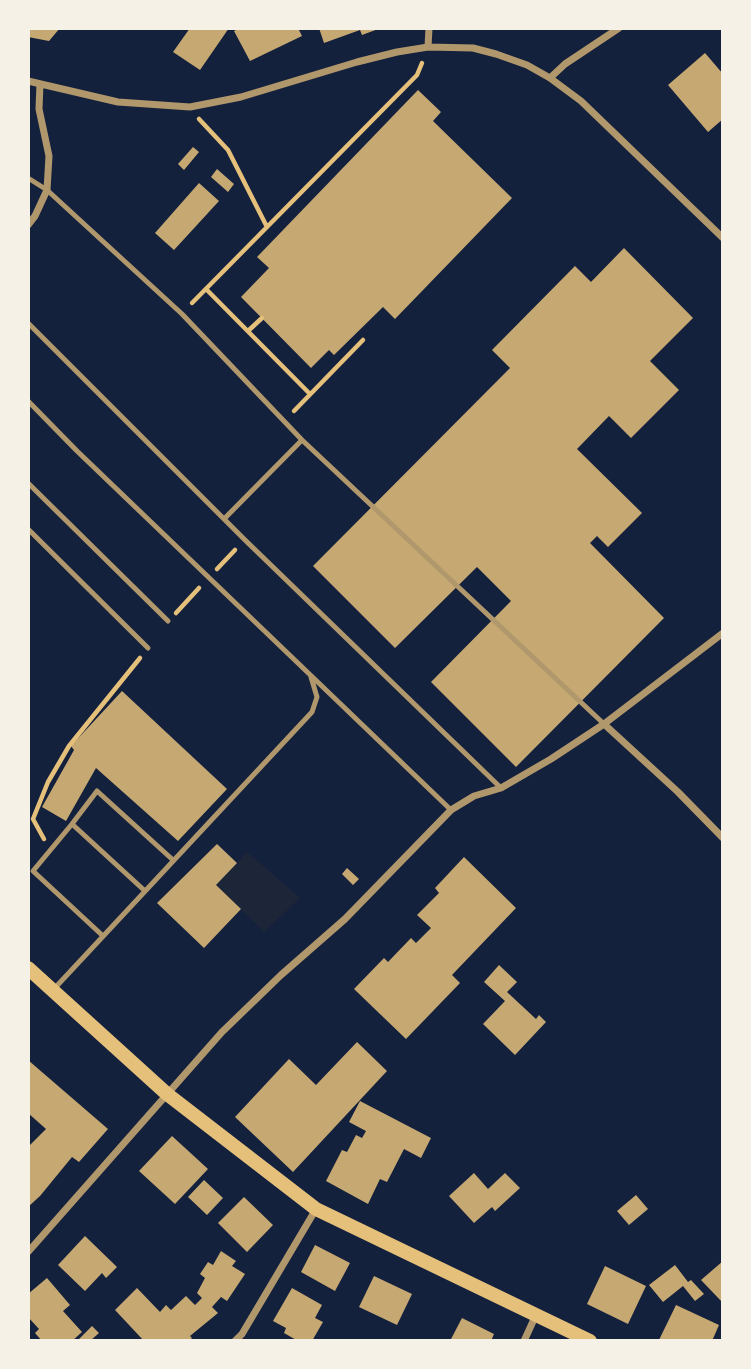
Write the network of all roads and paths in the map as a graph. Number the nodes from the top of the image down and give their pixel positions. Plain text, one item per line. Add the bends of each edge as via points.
1 (429, 28) edge
2 (619, 28) edge
3 (428, 47) junction
4 (550, 78) junction
5 (28, 81) edge
6 (40, 84) junction
7 (190, 107) junction
8 (28, 178) edge
9 (47, 190) junction
10 (28, 225) edge
11 (267, 227) junction
12 (723, 238) edge
13 (206, 289) junction
14 (181, 314) junction
15 (262, 318) dead end
16 (28, 323) edge
17 (248, 331) junction
18 (363, 340) dead end
19 (310, 394) junction
20 (28, 401) edge
21 (284, 421) junction
22 (302, 440) junction
23 (28, 482) edge
24 (224, 519) junction
25 (28, 529) edge
26 (245, 540) junction
27 (210, 576) junction
28 (168, 621) joint
29 (723, 633) edge
30 (148, 648) joint
31 (306, 669) junction
32 (604, 724) junction
33 (501, 788) junction
34 (451, 810) junction
35 (72, 824) junction
36 (723, 838) edge
37 (48, 847) dead end
38 (173, 860) junction
39 (145, 891) junction
40 (103, 936) junction
41 (28, 968) edge
42 (52, 990) junction
43 (167, 1094) junction
44 (316, 1209) junction
45 (28, 1252) edge
46 (535, 1317) junction
47 (235, 1341) edge
48 (524, 1341) edge
49 (590, 1341) edge

1 - 3 street
2 - 4 street
3 - 4 street via 473,48 527,65
3 - 7 street
3 - 11 path via 417,75
4 - 12 street via 609,126
5 - 6 street
6 - 7 street via 118,102
6 - 9 street via 49,156
7 - 11 path via 228,150
8 - 9 lane
9 - 10 street
9 - 14 lane
11 - 13 path
13 - 14 path
13 - 17 path
14 - 21 lane
15 - 17 path
16 - 24 lane
17 - 19 path
18 - 19 path
19 - 21 path
20 - 27 lane
21 - 22 lane
22 - 24 lane
22 - 32 lane
23 - 28 lane
24 - 26 lane
25 - 30 lane
26 - 27 path
26 - 33 lane
27 - 28 path
27 - 31 lane
29 - 32 street
30 - 37 path via 69,746 48,782 33,819
31 - 34 lane
31 - 38 lane via 317,697 312,712
32 - 33 street
32 - 36 street
33 - 34 street via 474,796
34 - 43 street via 345,919 222,1032
35 - 38 lane via 97,791
35 - 39 lane
35 - 40 lane via 33,870
38 - 39 lane
39 - 40 lane
40 - 42 lane
41 - 42 main road
42 - 43 main road
43 - 44 main road
43 - 45 street
44 - 46 main road
44 - 47 street
46 - 48 street
46 - 49 main road

